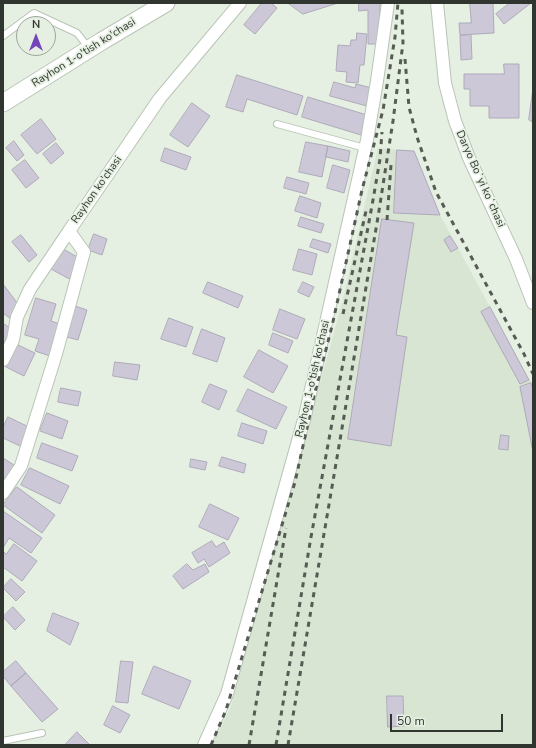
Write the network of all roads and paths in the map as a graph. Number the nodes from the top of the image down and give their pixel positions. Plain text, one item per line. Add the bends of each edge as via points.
1 (166, 3) edge
2 (240, 3) edge
3 (388, 3) edge
4 (437, 3) edge
5 (3, 36) edge
6 (90, 49) junction
7 (3, 103) edge
8 (276, 124) dead end
9 (366, 148) junction
10 (69, 231) junction
11 (533, 303) edge
12 (3, 360) edge
13 (3, 493) edge
14 (42, 733) dead end
15 (3, 741) edge
16 (204, 745) edge

1 - 6 street, Rayhon 1-o'tish ko'chasi
2 - 10 street, Rayhon ko'chasi via 160,98
3 - 9 street, Rayhon 1-o'tish ko'chasi
4 - 11 street, Daryo Boʻyi koʻchasi via 445,83 455,121 468,158 516,259
5 - 6 lane via 34,13 77,33
6 - 7 street, Rayhon 1-o'tish ko'chasi
8 - 9 lane
9 - 16 street, Rayhon 1-o'tish ko'chasi via 305,416 227,694
10 - 12 street via 30,289 17,318 13,340
10 - 13 street, Rayhon ko'chasi via 84,252 21,466
14 - 15 lane

